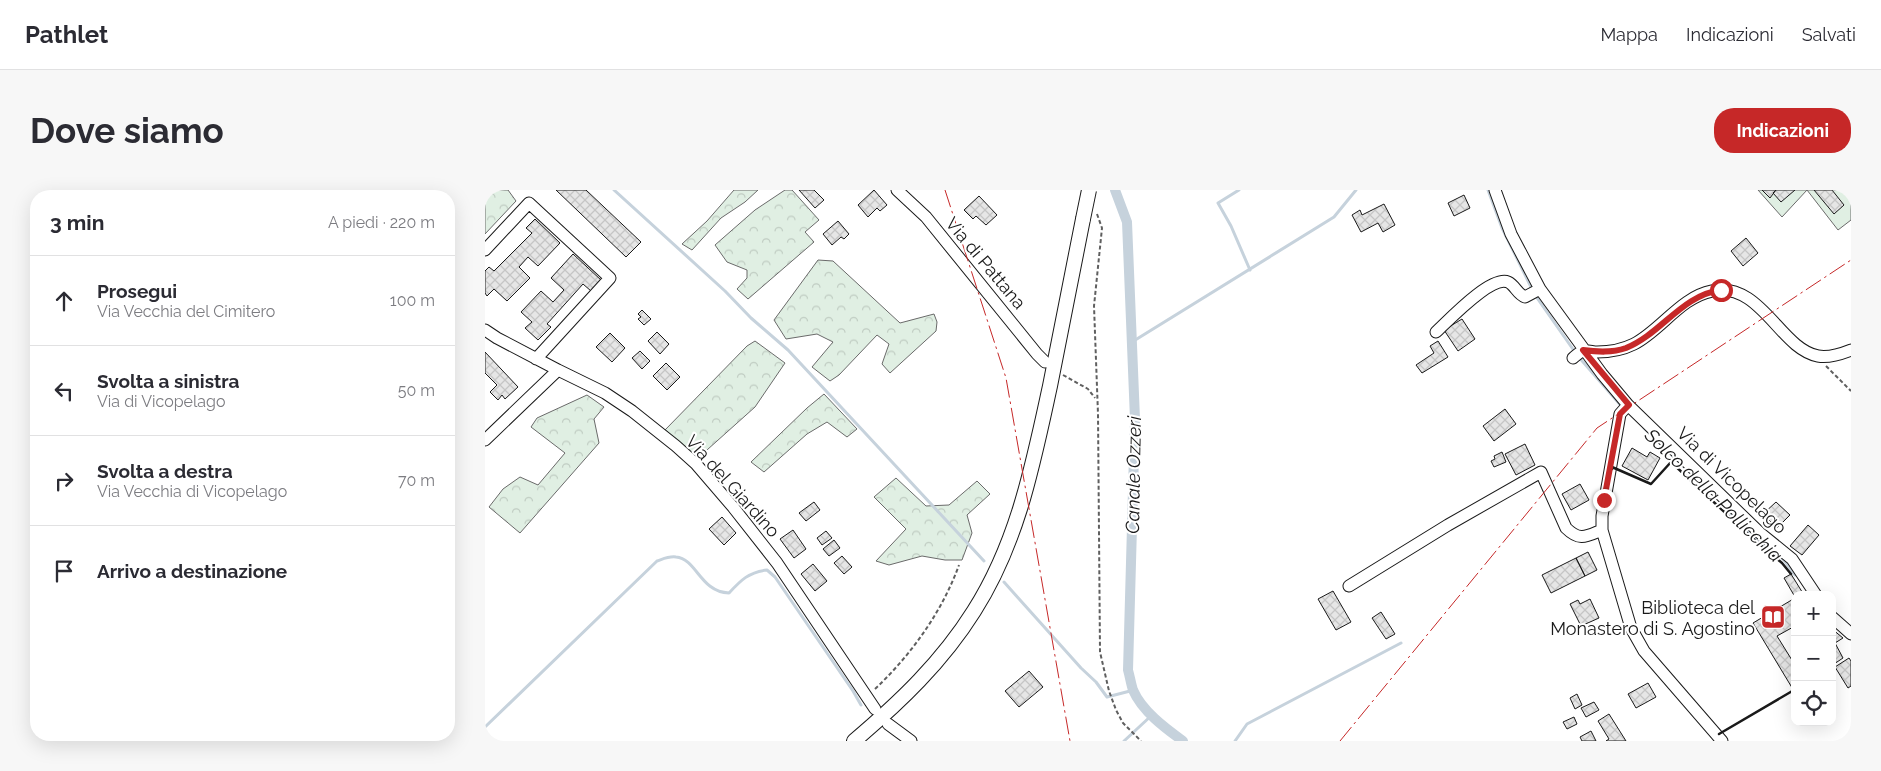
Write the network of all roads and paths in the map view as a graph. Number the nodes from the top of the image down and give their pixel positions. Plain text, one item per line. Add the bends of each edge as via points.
1 (897, 190) edge
2 (1089, 190) edge
3 (1495, 190) edge
4 (1848, 190) edge
5 (1851, 194) edge
6 (1088, 214) junction
7 (485, 250) edge
8 (1535, 292) junction
9 (485, 330) edge
10 (1436, 332) dead end
11 (1851, 350) edge
12 (1579, 354) junction
13 (1816, 356) junction
14 (536, 359) junction
15 (1045, 362) dead end
16 (558, 370) junction
17 (1063, 375) dead end
18 (1851, 391) edge
19 (1096, 400) junction
20 (1625, 408) junction
21 (485, 440) edge
22 (1602, 530) junction
23 (959, 565) dead end
24 (1349, 586) dead end
25 (1813, 591) edge
26 (1836, 621) edge
27 (1851, 634) edge
28 (866, 697) junction
29 (875, 709) dead end
30 (888, 724) dead end
31 (854, 741) edge
32 (911, 741) edge
33 (1141, 741) edge
34 (1721, 741) edge

1 - 15 street, Via di Pattana via 926,217
2 - 6 main road, bridge
3 - 8 street, Via di Vicopelago
4 - 5 path
6 - 19 path via 1098,216 1102,228 1094,306
6 - 31 main road via 1029,483 1001,562 974,611 930,670
7 - 14 street via 529,203 610,278
8 - 10 street via 1525,298 1511,283 1496,283 1465,303
8 - 12 street, Via di Vicopelago
9 - 14 street, Via del Giardino
11 - 13 street via 1825,357
12 - 13 street via 1625,348 1644,338 1692,300 1710,291 1721,290 1746,298 1797,345
12 - 20 street, Via di Vicopelago
13 - 18 path
14 - 16 street, Via del Giardino
16 - 21 street
16 - 28 street, Via del Giardino via 605,393 632,411 696,464 777,563
17 - 19 path via 1088,389
19 - 33 path via 1100,652 1112,700 1120,717
20 - 22 street via 1604,500
20 - 25 street, Via di Vicopelago via 1760,534 1792,559
22 - 24 street via 1583,537 1571,533 1541,472
22 - 34 street via 1631,628 1644,651
23 - 28 path via 934,616 911,651
26 - 27 street
28 - 29 street, Via del Giardino
30 - 32 street

